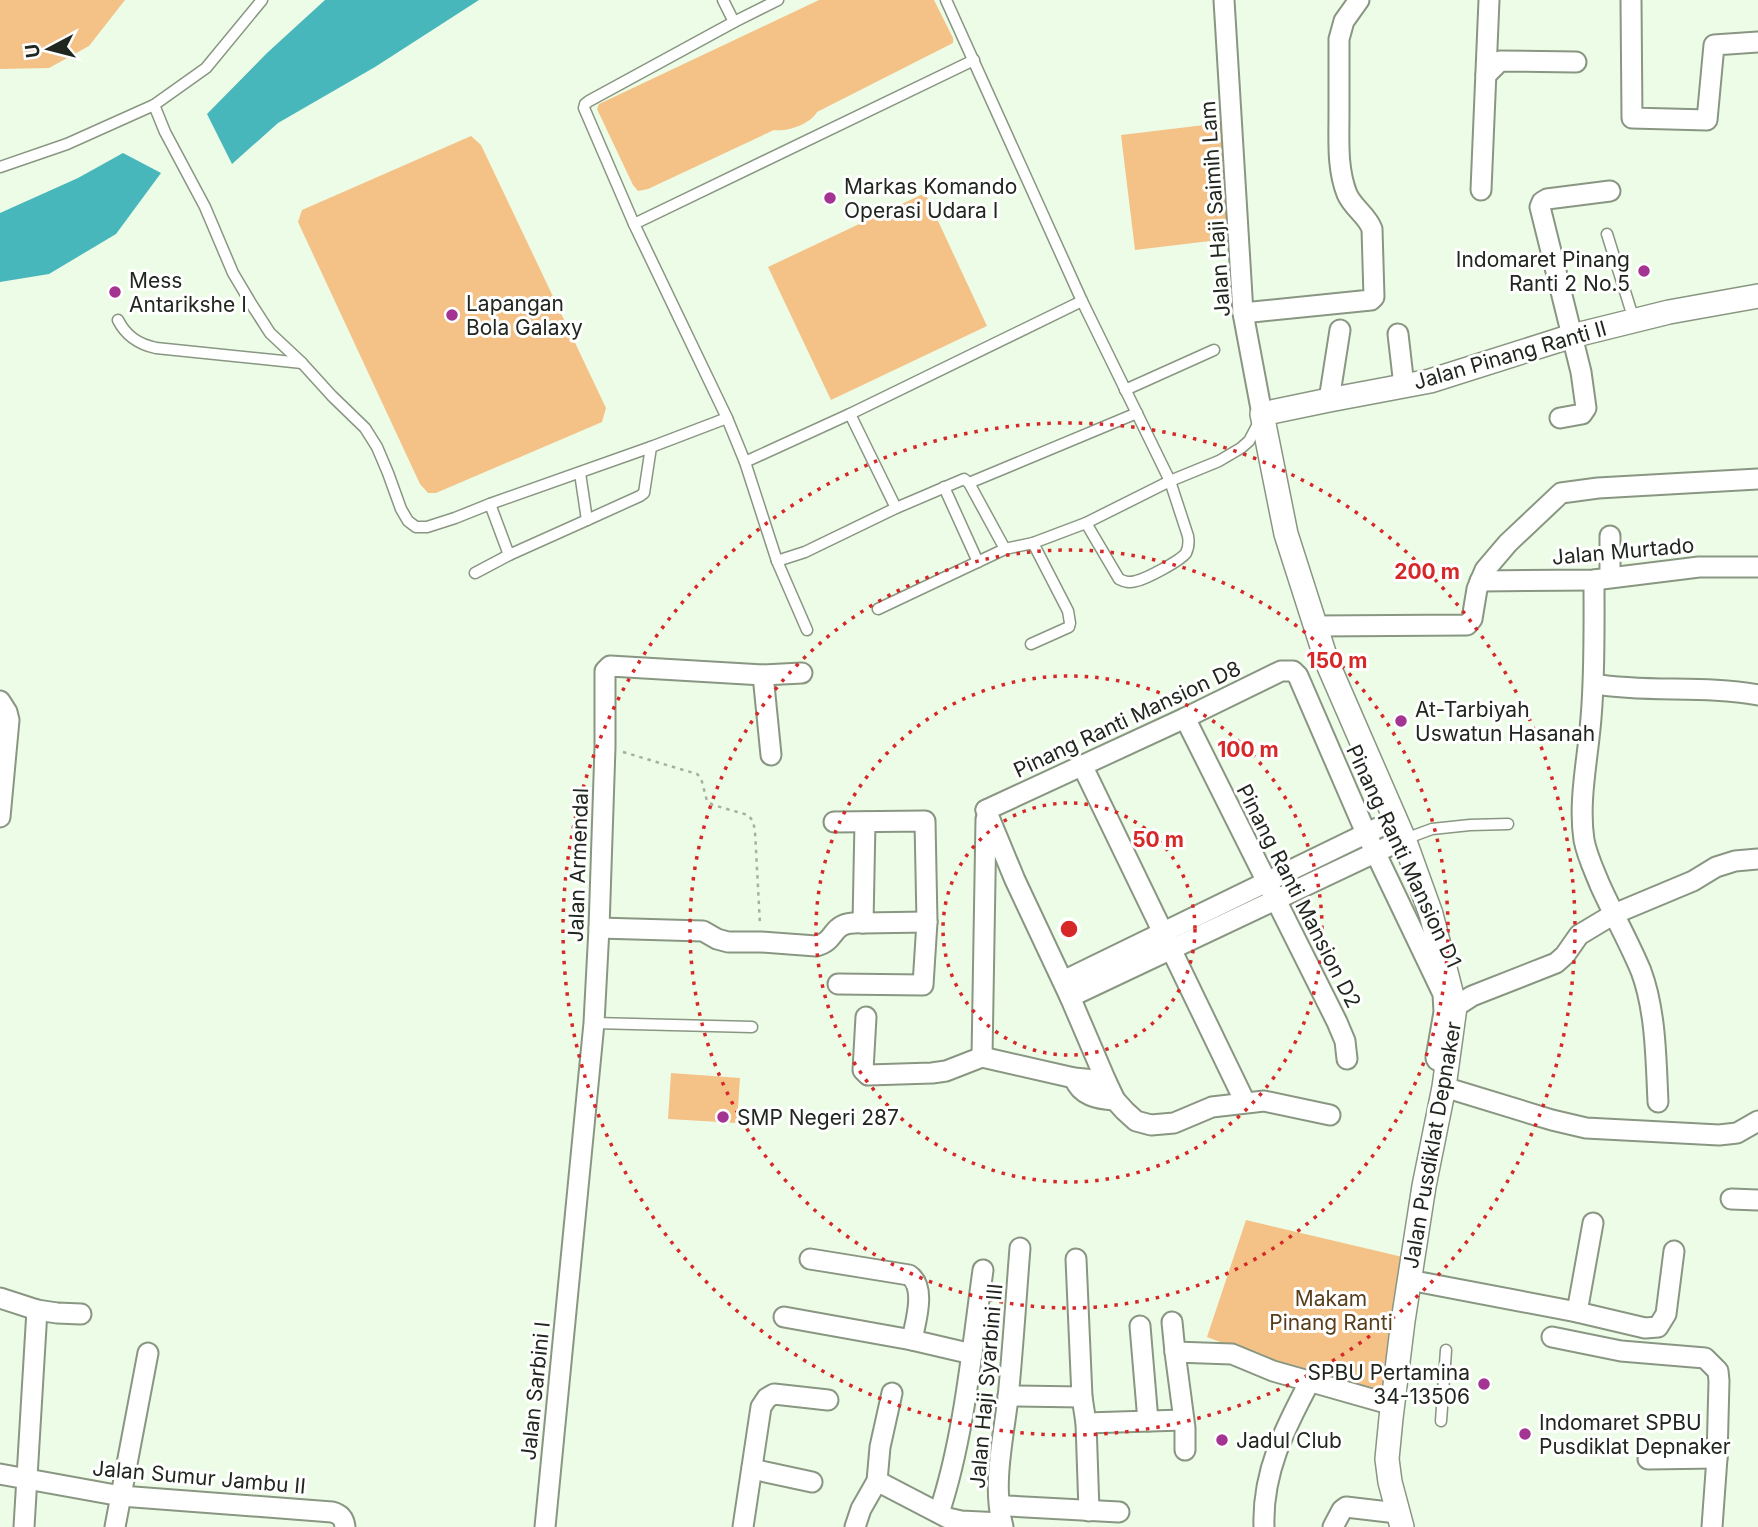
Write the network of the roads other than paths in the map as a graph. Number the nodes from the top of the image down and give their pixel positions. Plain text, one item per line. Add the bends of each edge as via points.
1 (262, 0) edge
2 (723, 0) edge
3 (778, 0) edge
4 (946, 0) edge
5 (1224, 0) edge
6 (1359, 0) edge
7 (1489, 0) edge
8 (1631, 0) edge
9 (755, 5) edge
10 (734, 22) junction
11 (1758, 42) edge
12 (974, 60) junction
13 (1576, 62) dead end
14 (1486, 75) junction
15 (154, 106) junction
16 (0, 167) edge
17 (1481, 190) dead end
18 (1610, 191) dead end
19 (634, 224) junction
20 (1607, 234) dead end
21 (1758, 296) edge
22 (1082, 301) junction
23 (1243, 313) junction
24 (118, 320) dead end
25 (1634, 320) junction
26 (1340, 330) dead end
27 (1398, 334) dead end
28 (1572, 336) junction
29 (1214, 350) dead end
30 (302, 363) junction
31 (1404, 386) junction
32 (1125, 390) junction
33 (1329, 400) junction
34 (1137, 413) junction
35 (850, 414) junction
36 (1262, 414) junction
37 (727, 418) junction
38 (1560, 418) dead end
39 (651, 447) junction
40 (745, 462) junction
41 (579, 472) junction
42 (1758, 479) edge
43 (1170, 481) junction
44 (969, 483) junction
45 (944, 487) junction
46 (490, 504) junction
47 (896, 508) junction
48 (587, 520) junction
49 (1086, 523) junction
50 (1610, 536) dead end
51 (1032, 543) junction
52 (1005, 549) junction
53 (509, 555) junction
54 (777, 561) junction
55 (978, 562) junction
56 (1758, 567) edge
57 (475, 573) dead end
58 (1602, 579) junction
59 (1480, 581) junction
60 (878, 609) dead end
61 (1316, 626) junction
62 (807, 631) dead end
63 (1031, 644) dead end
64 (1288, 670) joint
65 (802, 673) dead end
66 (763, 675) junction
67 (1594, 684) junction
68 (1758, 695) edge
69 (0, 701) edge
70 (1185, 718) junction
71 (771, 755) dead end
72 (1082, 765) junction
73 (986, 810) junction
74 (0, 817) edge
75 (834, 822) dead end
76 (865, 822) junction
77 (1508, 824) dead end
78 (1400, 829) junction
79 (1366, 833) junction
80 (1375, 853) junction
81 (1758, 859) edge
82 (1015, 880) junction
83 (984, 881) junction
84 (1266, 882) junction
85 (1275, 900) junction
86 (1614, 914) junction
87 (927, 922) junction
88 (863, 923) junction
89 (599, 928) junction
90 (1167, 941) junction
91 (838, 984) dead end
92 (1066, 989) junction
93 (1459, 997) junction
94 (866, 1017) dead end
95 (594, 1023) junction
96 (752, 1027) dead end
97 (982, 1057) junction
98 (1347, 1059) dead end
99 (1445, 1076) junction
100 (1074, 1078) junction
101 (1106, 1081) junction
102 (1245, 1102) junction
103 (1658, 1102) dead end
104 (1120, 1106) junction
105 (1330, 1115) dead end
106 (1758, 1121) edge
107 (1731, 1199) dead end
108 (1758, 1200) edge
109 (1593, 1223) dead end
110 (1020, 1248) dead end
111 (1674, 1251) dead end
112 (810, 1259) dead end
113 (1076, 1259) dead end
114 (571, 1260) joint
115 (983, 1270) dead end
116 (1410, 1279) junction
117 (0, 1298) edge
118 (37, 1310) junction
119 (1577, 1312) junction
120 (81, 1314) dead end
121 (784, 1317) dead end
122 (1172, 1322) dead end
123 (1140, 1326) dead end
124 (1552, 1337) dead end
125 (912, 1340) junction
126 (1446, 1350) dead end
127 (1175, 1352) junction
128 (148, 1353) dead end
129 (972, 1354) junction
130 (1310, 1381) junction
131 (892, 1393) dead end
132 (1008, 1396) junction
133 (1082, 1397) junction
134 (828, 1399) dead end
135 (1393, 1405) junction
136 (1183, 1420) junction
137 (1148, 1421) junction
138 (1441, 1421) dead end
139 (1086, 1423) junction
140 (1185, 1450) dead end
141 (1717, 1458) junction
142 (1648, 1459) dead end
143 (752, 1469) junction
144 (0, 1474) edge
145 (27, 1480) junction
146 (877, 1480) junction
147 (812, 1482) dead end
148 (121, 1496) junction
149 (1089, 1511) junction
150 (1119, 1512) dead end
151 (939, 1513) junction
152 (1002, 1518) edge
153 (1400, 1520) edge
154 (24, 1527) edge
155 (115, 1527) edge
156 (345, 1527) edge
157 (545, 1527) edge
158 (743, 1527) edge
159 (855, 1527) edge
160 (1264, 1527) edge
161 (1333, 1527) edge
162 (1712, 1527) edge

1 - 15 lane via 206,68
2 - 10 lane
3 - 9 lane
4 - 12 lane
5 - 23 street, Jalan Haji Saimih Lam
6 - 23 street via 1344,21 1339,39 1339,155 1348,195 1372,229 1374,297
7 - 14 street
8 - 11 street via 1632,118 1707,120 1714,45
9 - 10 lane
10 - 19 lane via 585,104
12 - 19 lane
12 - 22 lane
13 - 14 street via 1500,61
14 - 17 street
15 - 16 lane
15 - 30 lane via 233,273 270,333
18 - 28 street via 1547,199 1540,208
19 - 37 lane
20 - 25 lane
21 - 25 street, Jalan Pinang Ranti II
22 - 32 lane
22 - 35 lane
23 - 36 street, Jalan Haji Saimih Lam
24 - 30 lane via 142,345
25 - 28 street, Jalan Pinang Ranti II
26 - 33 street
27 - 31 street
28 - 31 street, Jalan Pinang Ranti II
28 - 38 street via 1586,408 1582,414
29 - 32 lane
30 - 46 lane via 365,428 401,509 416,527
31 - 33 street, Jalan Pinang Ranti II
32 - 34 lane
33 - 36 street, Jalan Pinang Ranti II
34 - 43 lane
34 - 44 lane
35 - 40 lane
35 - 47 lane
36 - 43 lane via 1241,448
36 - 61 street, Jalan Pusdiklat Depnaker via 1286,534
37 - 39 lane
37 - 40 lane
39 - 41 lane
39 - 48 lane via 644,493
40 - 54 lane
41 - 46 lane
41 - 48 lane
42 - 59 street via 1561,492 1500,552
43 - 49 lane
43 - 49 lane via 1189,545 1181,558 1139,580 1119,579
44 - 45 lane via 964,479
44 - 52 lane
45 - 47 lane
45 - 55 lane
46 - 53 lane
47 - 54 lane
48 - 53 lane
49 - 51 lane
50 - 58 street
51 - 52 lane
51 - 63 lane via 1070,623
52 - 55 lane
53 - 57 lane
54 - 62 lane
55 - 60 lane
56 - 58 street, Jalan Murtado via 1699,567
58 - 59 street, Jalan Murtado
58 - 67 street
59 - 61 street via 1467,625
61 - 78 street, Jalan Pusdiklat Depnaker via 1327,662
64 - 70 street, Pinang Ranti Mansion D8
64 - 79 street, Pinang Ranti Mansion D1 via 1298,676
65 - 66 street, Jalan Armendal
66 - 71 street
66 - 89 street, Jalan Armendal via 610,666 605,671
67 - 68 street
67 - 86 street via 1582,822 1591,863
69 - 74 street via 9,720
70 - 72 street, Pinang Ranti Mansion D8
70 - 84 street, Pinang Ranti Mansion D2
72 - 73 street, Pinang Ranti Mansion D8
72 - 90 street
73 - 82 street
73 - 83 street
75 - 76 street
76 - 87 street via 925,821
76 - 88 street
77 - 78 lane
78 - 79 street
78 - 80 street
78 - 93 street, Jalan Pusdiklat Depnaker
79 - 80 street, Pinang Ranti Mansion D1
79 - 84 street
80 - 85 street
80 - 99 street, Pinang Ranti Mansion D1 via 1443,994 1436,1058
81 - 86 street via 1725,864
82 - 83 street
82 - 92 street
83 - 97 street
84 - 85 street, Pinang Ranti Mansion D2
84 - 90 street
85 - 90 street
85 - 98 street, Pinang Ranti Mansion D2 via 1337,1022
86 - 93 street via 1578,935 1556,963
86 - 103 street via 1648,998
87 - 88 street
87 - 91 street via 923,985
88 - 89 street via 837,927 824,944 816,946 728,942 704,931
89 - 95 street, Jalan Armendal
90 - 92 street
90 - 102 street
92 - 101 street
93 - 99 street, Jalan Pusdiklat Depnaker
94 - 97 street via 863,1070 868,1075 946,1071
95 - 96 lane
95 - 114 street, Jalan Armendal
97 - 100 street
99 - 106 street via 1552,1120 1586,1128 1719,1135 1738,1133
99 - 116 street, Jalan Pusdiklat Depnaker
100 - 101 street
100 - 104 street via 1089,1096
101 - 104 street
102 - 104 street via 1212,1107 1174,1123 1151,1125 1136,1121
102 - 105 street via 1264,1101
107 - 108 street
109 - 119 street
110 - 132 street, Jalan Haji Syarbini III
111 - 119 street via 1666,1314 1658,1327
112 - 125 street via 909,1275 918,1286
113 - 133 street
114 - 157 street, Jalan Sarbini I
115 - 129 street, Jalan Haji Syarbini III
116 - 119 street
116 - 135 street, Jalan Pusdiklat Depnaker
117 - 118 street
118 - 120 street
118 - 145 street
121 - 125 street, Jalan Haji Syarbini III
122 - 127 street
123 - 137 street
124 - 141 street via 1620,1351 1705,1358 1718,1371
125 - 129 street, Jalan Haji Syarbini III
126 - 138 lane
127 - 130 street via 1232,1354
127 - 136 street
128 - 148 street
129 - 151 street, Jalan Haji Syarbini III
130 - 135 street
130 - 160 street via 1272,1465
131 - 146 street
132 - 133 street
132 - 152 street, Jalan Haji Syarbini III via 1000,1465
133 - 139 street
134 - 143 street via 774,1394 767,1398 761,1407
135 - 153 street, Jalan Pusdiklat Depnaker via 1387,1459
136 - 137 street
136 - 140 street
137 - 139 street
139 - 149 street
141 - 142 street
141 - 162 street
143 - 147 street
143 - 158 street
144 - 145 street, Jalan Sumur Jambu II
145 - 148 street, Jalan Sumur Jambu II
145 - 154 street
146 - 151 street
146 - 159 street
148 - 155 street
148 - 156 street, Jalan Sumur Jambu II via 332,1512 341,1516
149 - 150 street
149 - 152 street via 1008,1506
151 - 152 street via 961,1521
153 - 161 street via 1346,1507

